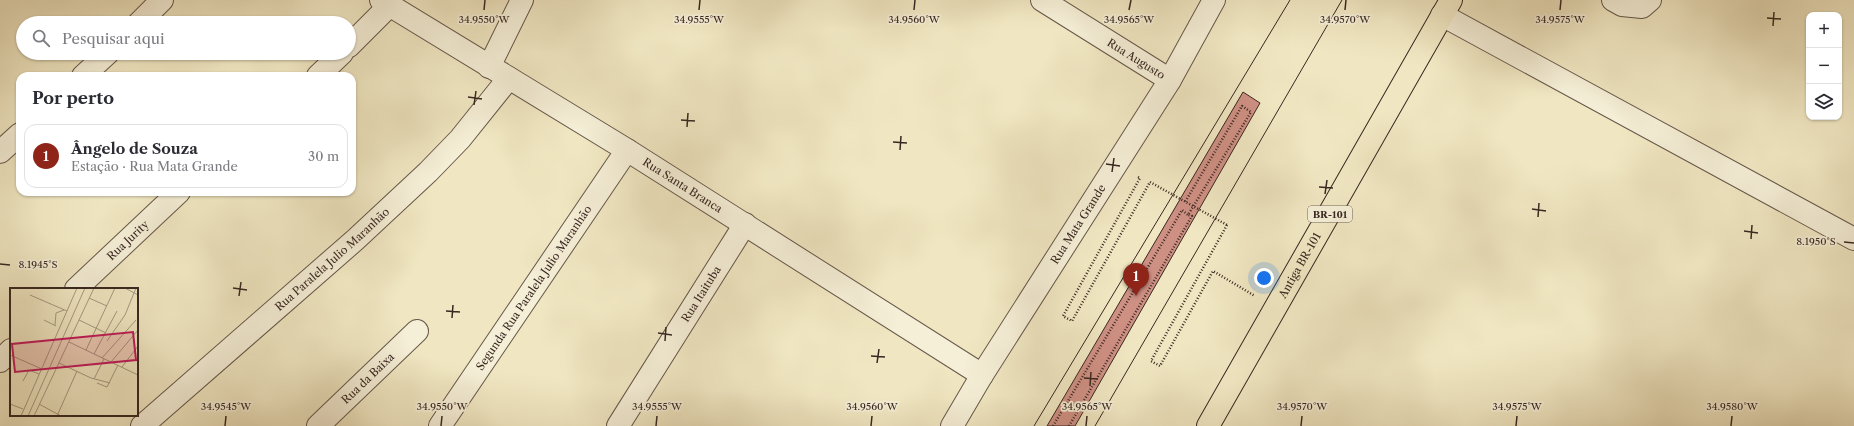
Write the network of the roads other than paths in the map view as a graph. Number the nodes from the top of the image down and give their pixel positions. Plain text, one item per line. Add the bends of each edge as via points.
1 (162, 0) edge
2 (522, 0) edge
3 (1042, 0) edge
4 (1214, 0) edge
5 (1613, 0) edge
6 (1650, 0) edge
7 (385, 3) edge
8 (1447, 8) edge
9 (146, 16) edge
10 (356, 38) edge
11 (100, 60) edge
12 (335, 60) edge
13 (489, 67) junction
14 (87, 72) edge
15 (322, 72) edge
16 (509, 78) junction
17 (1170, 80) junction
18 (16, 138) edge
19 (627, 150) junction
20 (0, 152) edge
21 (176, 196) edge
22 (745, 224) junction
23 (1854, 239) edge
24 (77, 288) edge
25 (417, 331) dead end
26 (10, 351) edge
27 (0, 361) edge
28 (982, 375) junction
29 (142, 426) edge
30 (318, 426) edge
31 (440, 426) edge
32 (618, 426) edge
33 (952, 426) edge
34 (1208, 426) edge

1 - 9 street
2 - 13 street
3 - 17 street, Rua Augusto
4 - 17 street, Rua Mata Grande
5 - 6 street via 1622,5 1642,7
7 - 10 street
7 - 13 street, Rua Santa Branca
8 - 23 street
8 - 34 main road, Antiga BR-101 / BR-101
11 - 14 street
12 - 15 street
13 - 16 street, Rua Santa Branca
16 - 19 street, Rua Santa Branca
16 - 29 street, Rua Paralela Julio Maranhão via 460,139 428,172 355,240
17 - 28 street, Rua Mata Grande
18 - 20 street
19 - 22 street, Rua Santa Branca
19 - 31 street, Segunda Rua Paralela Julio Maranhão
21 - 24 street, Rua Jurity
22 - 28 street, Rua Santa Branca
22 - 32 street, Rua Itaituba
25 - 30 street, Rua da Baixa
26 - 27 street
28 - 33 street, Rua Mata Grande

